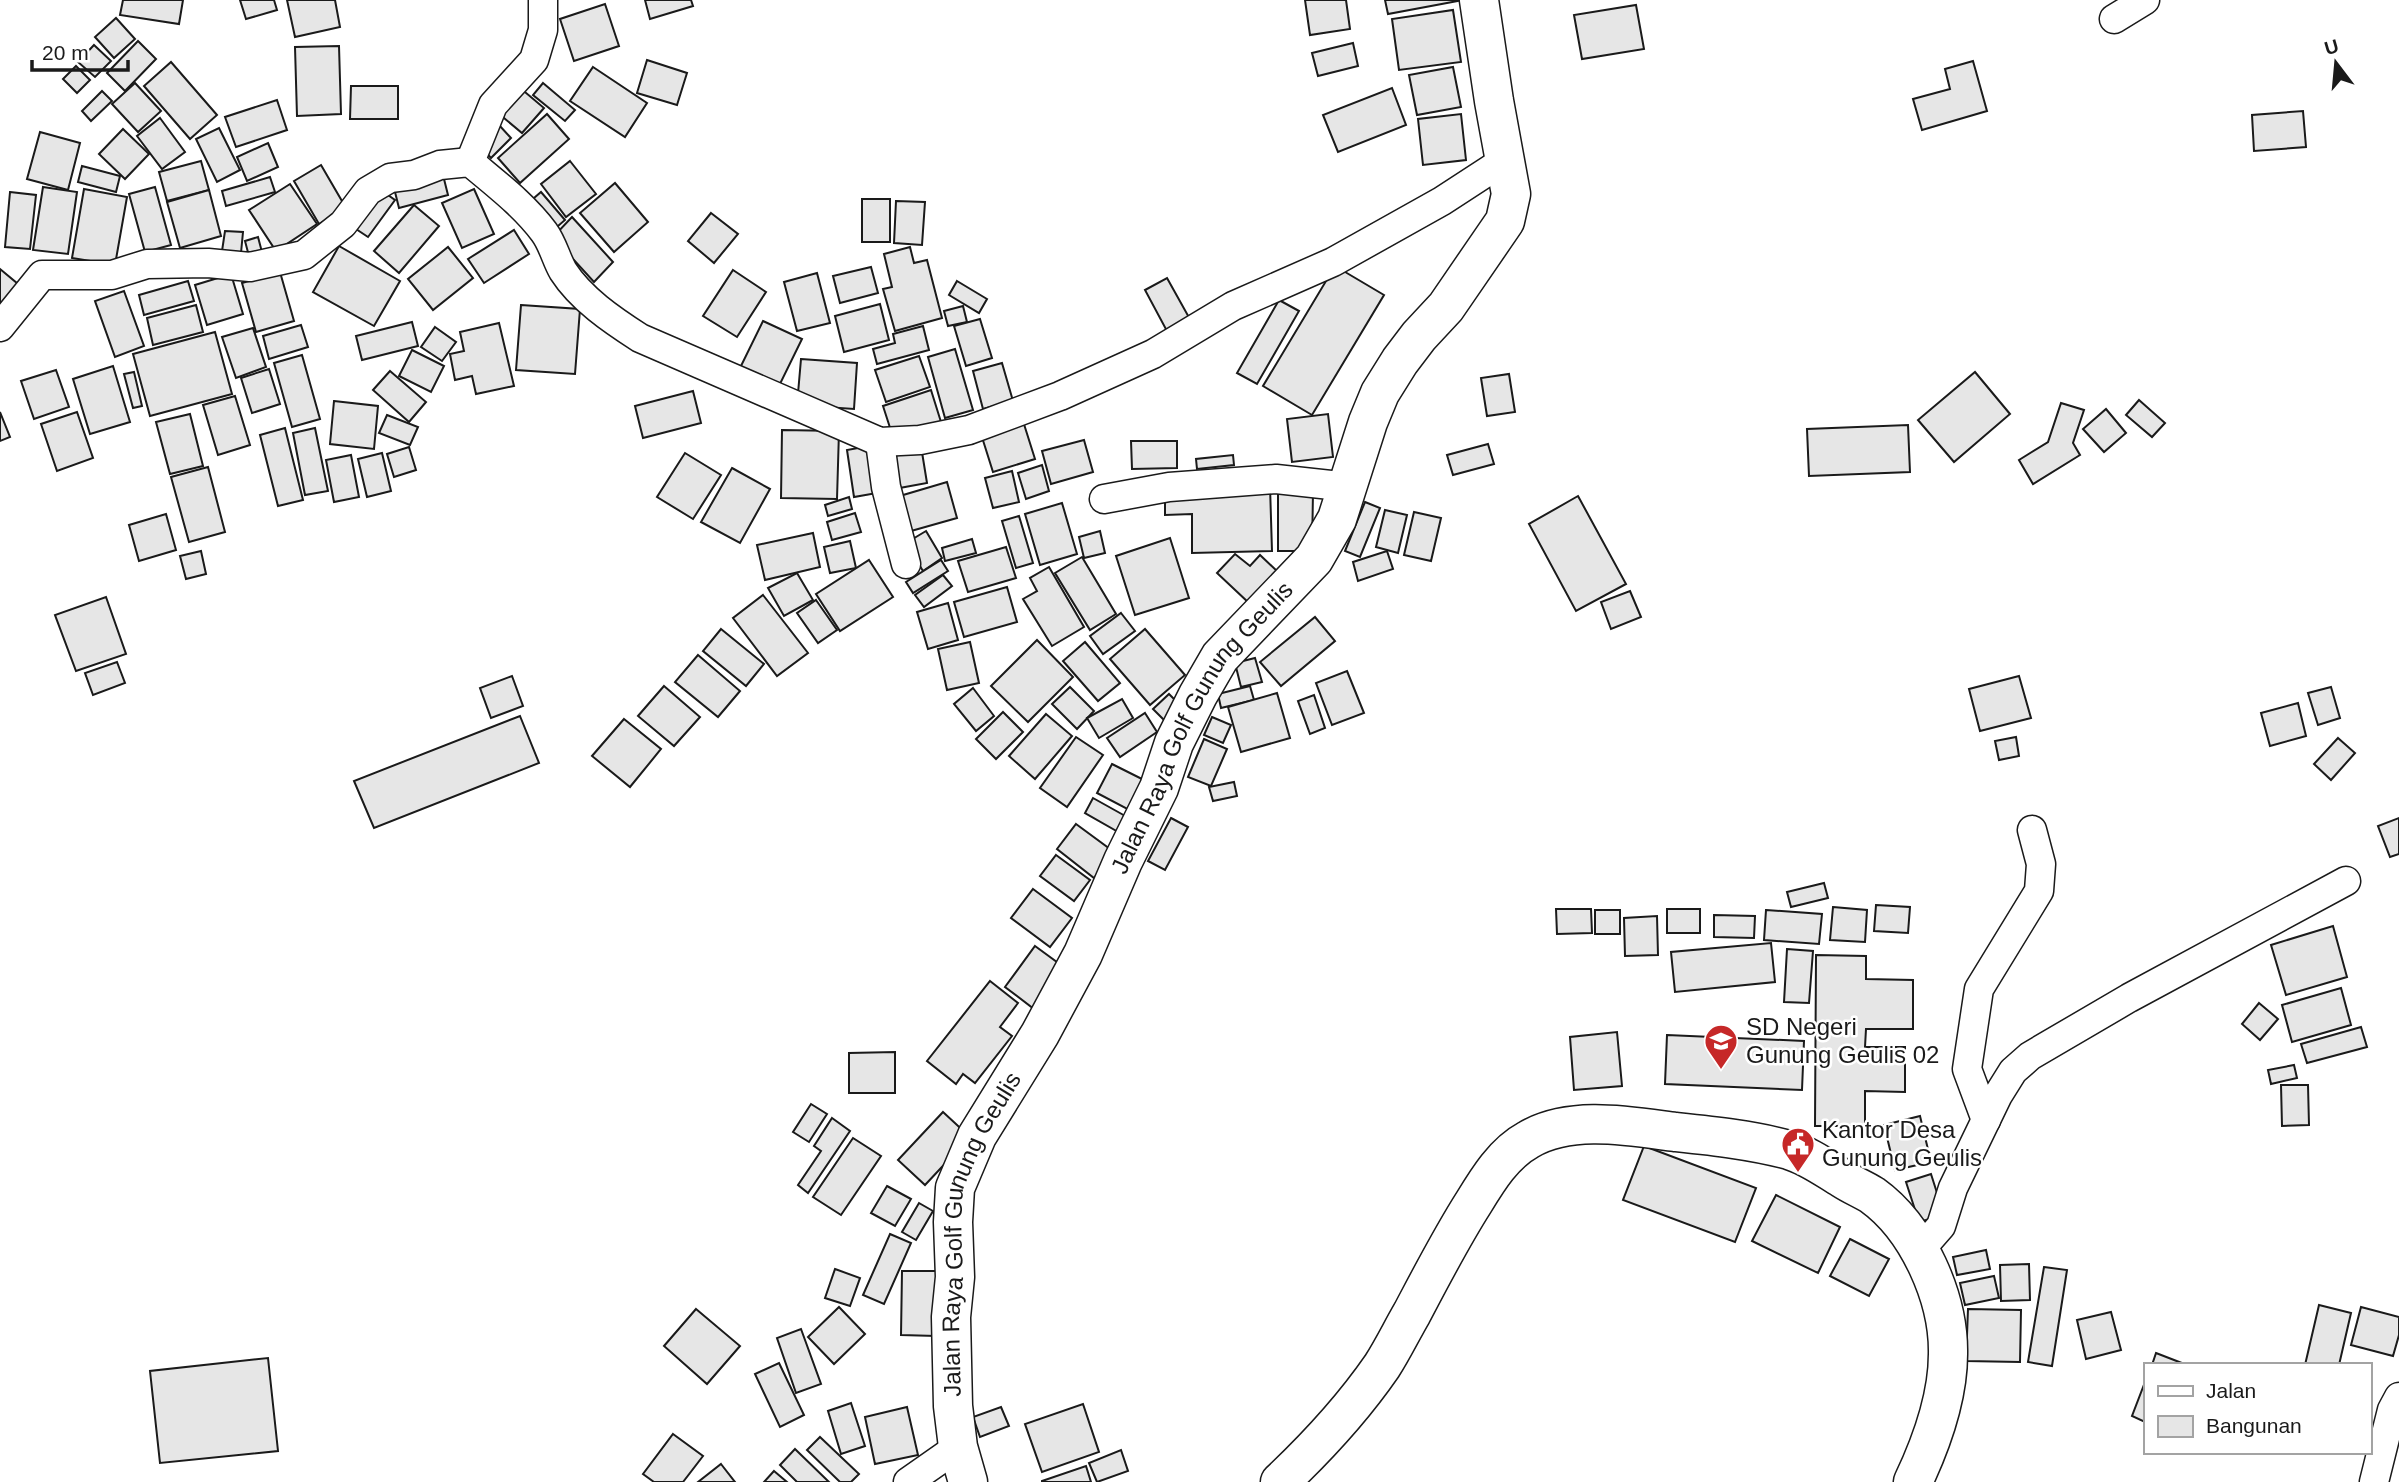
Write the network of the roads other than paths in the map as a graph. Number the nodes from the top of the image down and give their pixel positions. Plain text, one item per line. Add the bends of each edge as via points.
1 (543, 0) edge
2 (1479, 0) edge
3 (2145, 0) edge
4 (2114, 19) dead end
5 (1505, 160) junction
6 (470, 162) junction
7 (0, 327) edge
8 (880, 442) junction
9 (1349, 487) junction
10 (1104, 499) dead end
11 (906, 564) dead end
12 (2032, 830) dead end
13 (2346, 881) dead end
14 (1986, 1120) junction
15 (1920, 1250) junction
16 (2399, 1397) edge
17 (963, 1465) edge
18 (908, 1482) edge
19 (1280, 1482) edge
20 (1913, 1482) edge
21 (2374, 1482) edge

1 - 6 street via 543,30 534,60 493,106
2 - 5 main road, Jalan Raya Golf Gunung Geulis
3 - 4 street
5 - 8 street via 1333,262 1233,306 1130,365 969,430
5 - 9 main road, Jalan Raya Golf Gunung Geulis via 1511,194 1505,221 1446,307 1390,377 1368,422
6 - 7 street via 390,177 368,191 343,224 304,255 250,267 147,264 112,275 43,275
6 - 8 street via 521,206 546,234 575,286 618,324 640,338
8 - 11 street via 886,487
9 - 10 street via 1276,479 1169,487
9 - 17 main road, Jalan Raya Golf Gunung Geulis via 1314,559 1220,657 1198,695 1083,954 963,1166 955,1188 951,1317 953,1406
12 - 14 street via 2041,864 2039,891 1979,989 1967,1069
13 - 14 street via 2030,1055 2013,1071
14 - 15 street via 1953,1188 1941,1227
15 - 19 main road via 1872,1195 1791,1151 1735,1138 1609,1124 1547,1132 1511,1153 1487,1181 1383,1365 1329,1434
15 - 20 main road via 1936,1288 1948,1356 1938,1410
16 - 21 street
17 - 18 street

